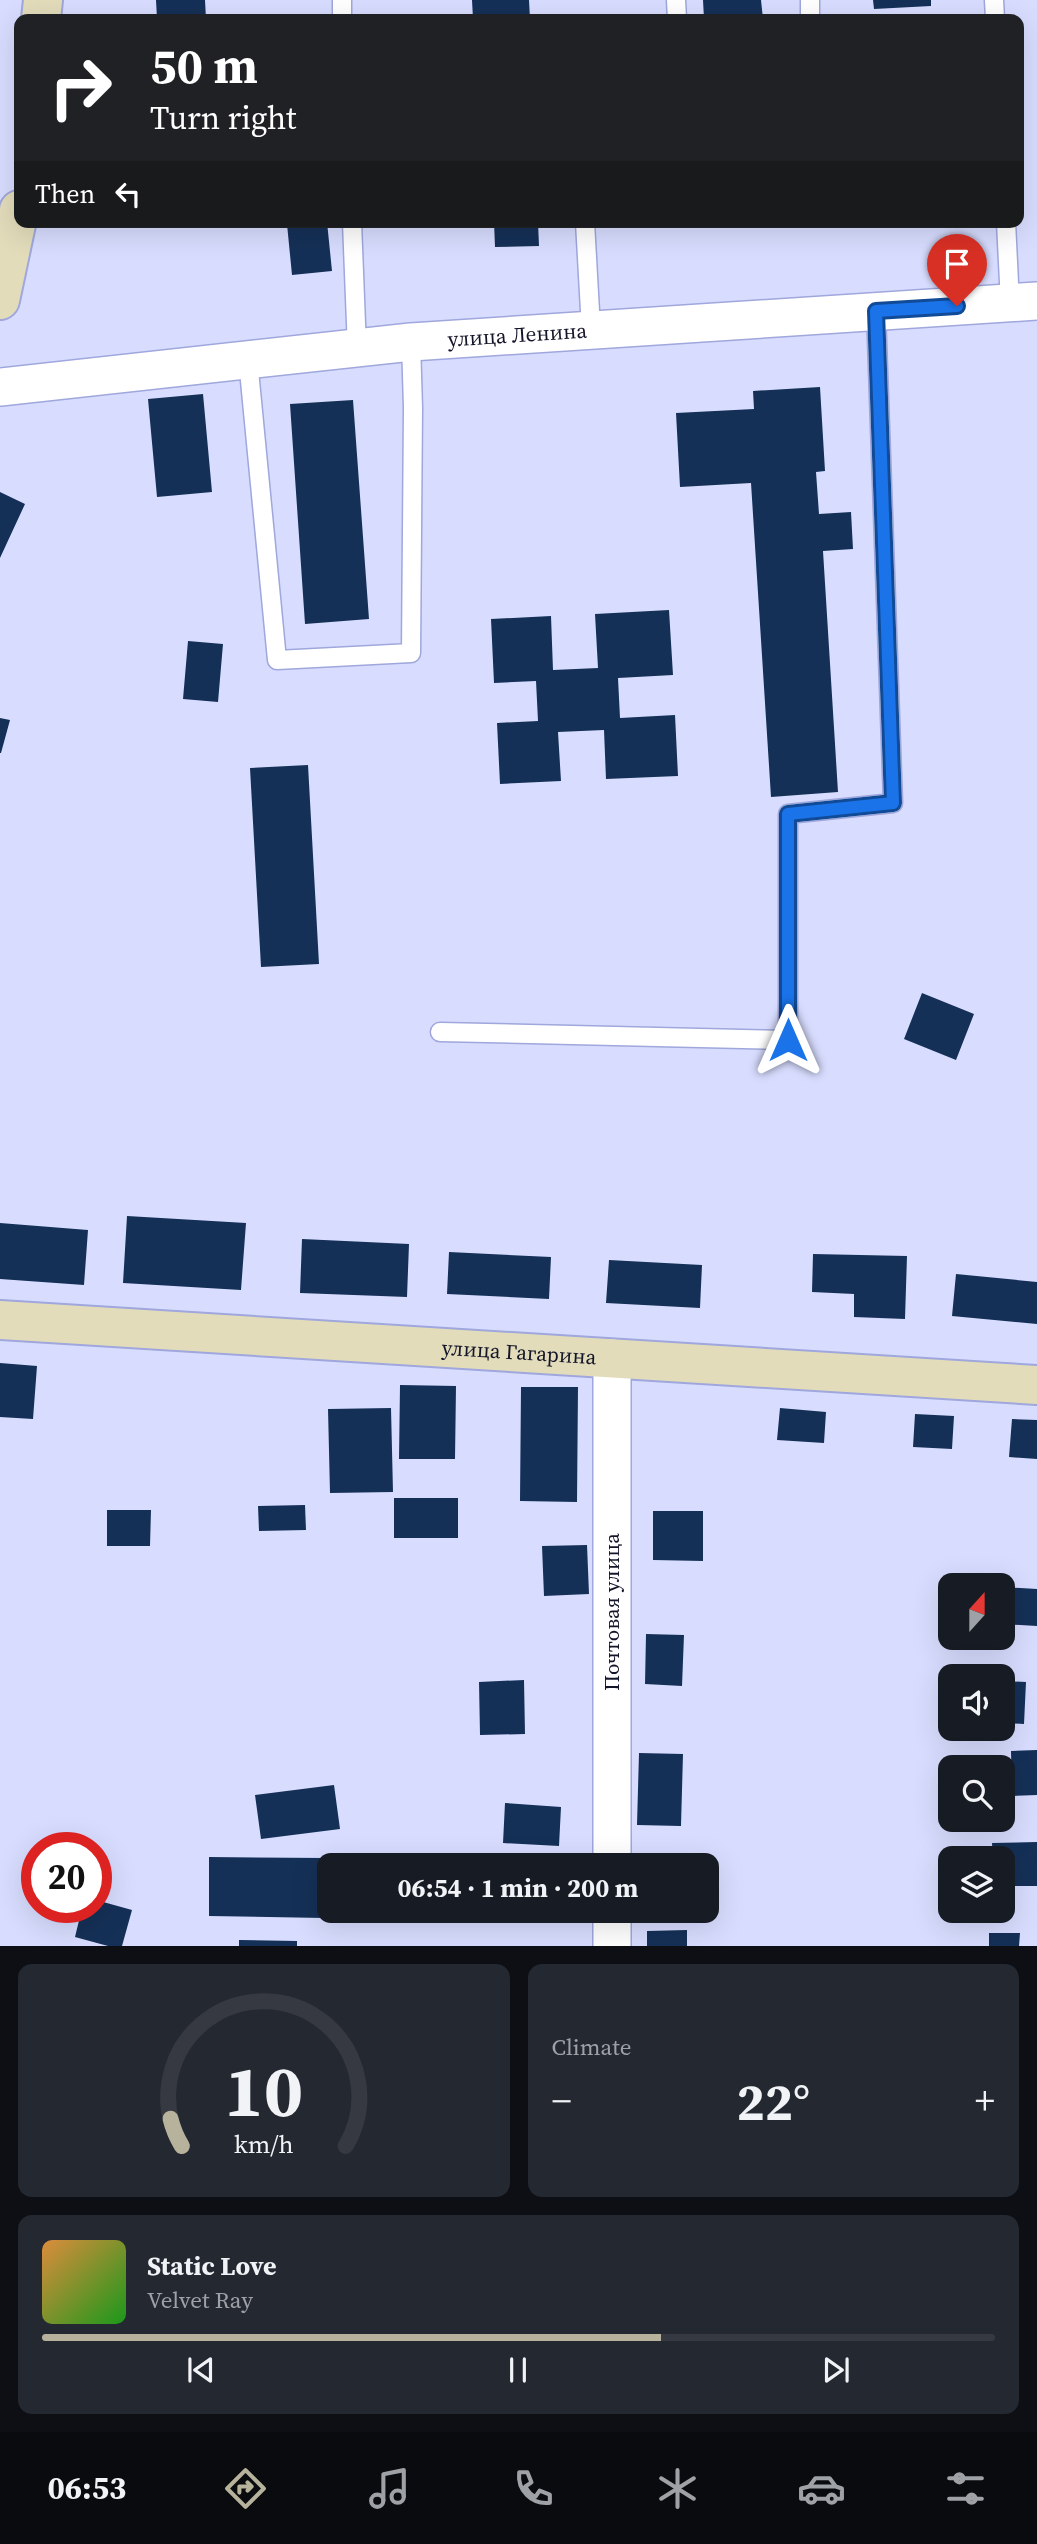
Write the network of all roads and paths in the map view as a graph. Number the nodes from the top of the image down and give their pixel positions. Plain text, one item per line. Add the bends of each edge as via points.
1 (15, 228) edge
2 (352, 228) edge
3 (585, 228) edge
4 (1007, 228) edge
5 (0, 300) edge
6 (1024, 302) edge
7 (876, 311) junction
8 (591, 328) junction
9 (411, 342) junction
10 (357, 349) junction
11 (248, 360) junction
12 (0, 387) edge
13 (440, 1032) dead end
14 (0, 1320) edge
15 (612, 1358) junction
16 (1037, 1385) edge
17 (612, 1853) edge
18 (612, 1923) edge
19 (612, 1945) edge

1 - 5 street
2 - 10 lane
3 - 8 lane
4 - 6 lane
6 - 7 street, улица Ленина
7 - 8 street, улица Ленина
7 - 13 lane via 893,803 788,814 788,1040
8 - 9 street, улица Ленина
9 - 10 street, улица Ленина
9 - 11 lane via 411,653 277,660
10 - 11 street, улица Ленина
11 - 12 street, улица Ленина
14 - 15 street, улица Гагарина
15 - 16 street, улица Гагарина
15 - 17 street, Почтовая улица
18 - 19 street

